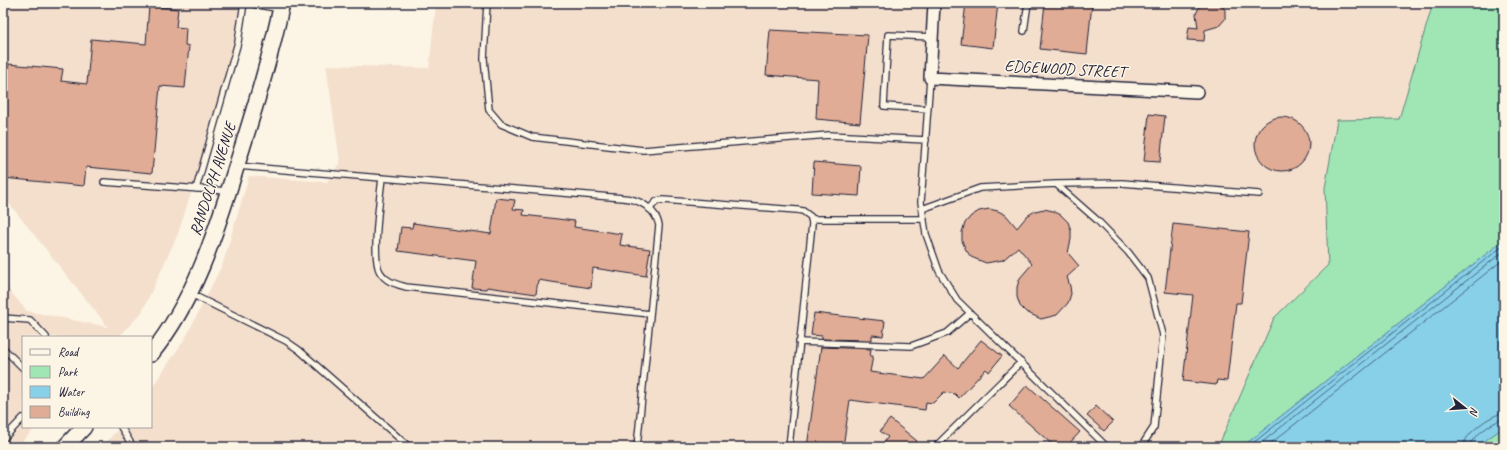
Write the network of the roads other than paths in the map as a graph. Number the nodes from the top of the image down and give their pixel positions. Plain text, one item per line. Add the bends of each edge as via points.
1 (246, 3) edge
2 (487, 3) edge
3 (934, 3) edge
4 (1028, 3) edge
5 (282, 6) edge
6 (1024, 31) dead end
7 (933, 37) junction
8 (930, 78) junction
9 (1197, 92) dead end
10 (928, 109) junction
11 (926, 140) junction
12 (236, 166) junction
13 (382, 178) junction
14 (104, 182) dead end
15 (1056, 184) junction
16 (196, 189) junction
17 (228, 191) junction
18 (1259, 194) dead end
19 (649, 209) junction
20 (922, 209) junction
21 (811, 219) junction
22 (924, 219) junction
23 (191, 294) junction
24 (970, 313) junction
25 (650, 314) junction
26 (3, 318) edge
27 (45, 336) edge
28 (799, 342) junction
29 (3, 348) edge
30 (152, 353) edge
31 (1021, 362) junction
32 (22, 367) edge
33 (22, 419) edge
34 (83, 428) edge
35 (122, 428) edge
36 (3, 439) edge
37 (408, 446) dead end
38 (65, 447) edge
39 (133, 447) edge
40 (637, 447) edge
41 (789, 447) edge
42 (935, 447) edge
43 (1107, 447) edge
44 (1141, 447) edge

1 - 5 lane
1 - 16 lane via 238,42
2 - 11 lane via 484,59 489,110 501,124 532,137 643,150 829,136
3 - 7 street
4 - 6 lane
5 - 12 main road, RANDOLPH AVENUE via 270,55
7 - 8 street
7 - 10 lane via 888,35 884,106
8 - 9 street, EDGEWOOD STREET
8 - 10 lane
10 - 11 lane
11 - 20 lane
12 - 13 lane
12 - 17 main road, RANDOLPH AVENUE
13 - 19 lane via 623,198 639,201
13 - 25 lane via 375,259 380,273 388,281 406,287
14 - 16 lane
15 - 18 lane via 1122,183
15 - 20 lane via 980,188
15 - 44 lane via 1097,220 1128,252 1148,278 1164,335 1154,427
16 - 17 lane
17 - 23 main road, RANDOLPH AVENUE
19 - 21 lane via 663,200 803,211
19 - 25 lane via 657,218 659,225
20 - 22 lane
21 - 22 lane
21 - 28 lane
22 - 24 lane via 926,234 939,270 957,300
23 - 30 main road, RANDOLPH AVENUE
23 - 37 lane via 263,328 292,345
24 - 28 lane via 947,333 911,346
24 - 31 lane
25 - 40 lane
26 - 27 lane via 30,320
28 - 41 lane
29 - 32 lane
31 - 42 lane
31 - 43 lane
33 - 36 lane
34 - 38 main road
35 - 39 lane

